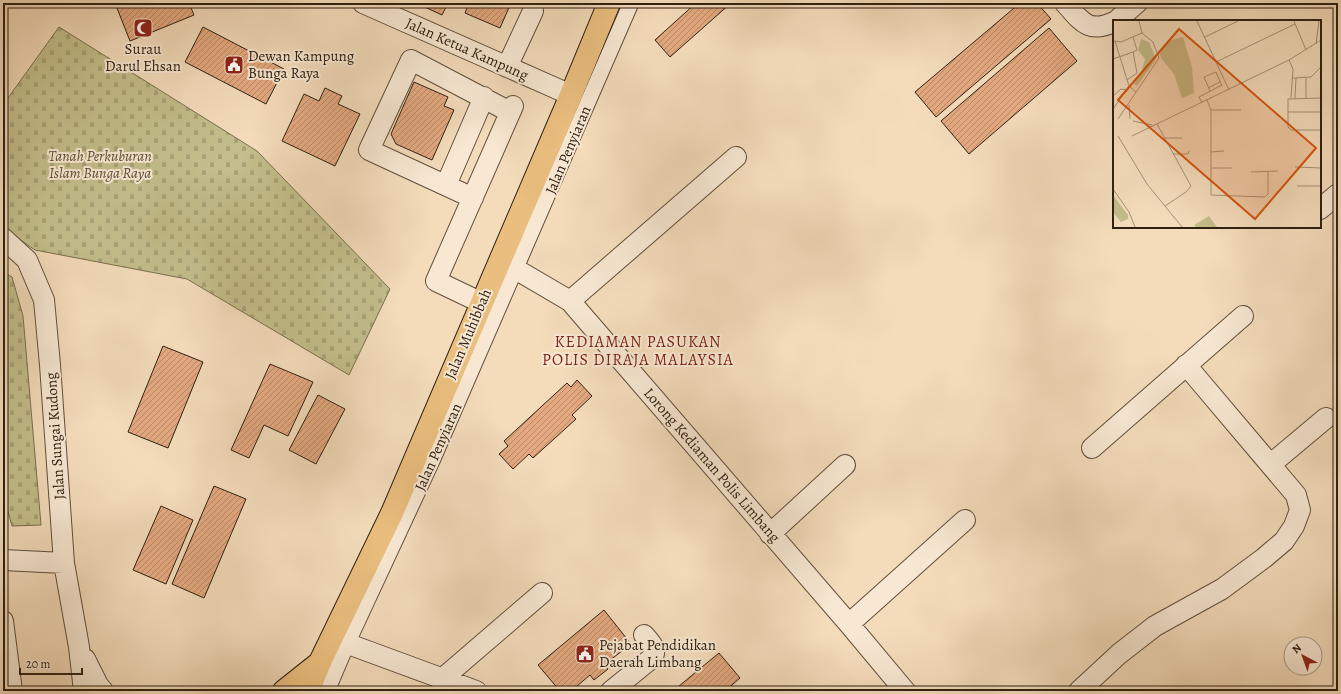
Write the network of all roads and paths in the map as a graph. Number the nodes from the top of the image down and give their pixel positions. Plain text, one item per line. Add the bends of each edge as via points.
1 (609, 3) edge
2 (631, 3) edge
3 (1065, 3) edge
4 (1137, 3) edge
5 (367, 4) edge
6 (533, 11) dead end
7 (1117, 20) edge
8 (1113, 23) edge
9 (424, 30) junction
10 (411, 60) junction
11 (507, 67) junction
12 (571, 95) junction
13 (484, 98) junction
14 (736, 157) dead end
15 (446, 185) junction
16 (1338, 194) edge
17 (473, 198) junction
18 (1321, 208) edge
19 (3, 238) edge
20 (508, 265) junction
21 (570, 300) junction
22 (482, 303) junction
23 (1243, 316) dead end
24 (1186, 365) junction
25 (1326, 418) dead end
26 (1092, 448) dead end
27 (1271, 464) junction
28 (845, 465) dead end
29 (965, 520) dead end
30 (770, 534) junction
31 (3, 560) edge
32 (64, 563) junction
33 (542, 592) dead end
34 (3, 621) edge
35 (850, 624) junction
36 (644, 635) dead end
37 (339, 641) junction
38 (79, 647) junction
39 (320, 662) junction
40 (442, 679) junction
41 (12, 691) edge
42 (84, 691) edge
43 (103, 691) edge
44 (284, 691) edge
45 (308, 691) edge
46 (327, 691) edge
47 (476, 691) edge
48 (611, 691) edge
49 (905, 691) edge
50 (1079, 691) edge

1 - 12 main road, Jalan Muhibbah
2 - 20 street, Jalan Penyiaran
3 - 8 street via 1089,26 1103,27
4 - 7 street
5 - 9 street, Jalan Ketua Kampung
6 - 11 street
9 - 10 street
9 - 11 street, Jalan Ketua Kampung
10 - 13 street
10 - 15 street via 369,150
11 - 12 street, Jalan Ketua Kampung
12 - 20 main road, Jalan Muhibbah
13 - 15 street
13 - 17 street via 512,109
14 - 21 street
15 - 17 street
16 - 18 street
17 - 22 street via 436,282
19 - 32 street, Jalan Sungai Kudong via 27,260 44,300
20 - 21 street, Lorong Kediaman Polis Limbang
20 - 22 main road, Jalan Muhibbah
20 - 37 street, Jalan Penyiaran via 432,461
21 - 30 street, Lorong Kediaman Polis Limbang
22 - 37 main road, Jalan Muhibbah
23 - 24 street
24 - 26 street
24 - 27 street
25 - 27 street
27 - 50 street via 1296,495 1300,510 1294,526 1284,541 1222,589 1155,626 1119,654
28 - 30 street
29 - 35 street
30 - 35 street, Lorong Kediaman Polis Limbang
31 - 32 street
32 - 38 street, Jalan Sungai Kudong
33 - 40 street
34 - 41 street
35 - 49 street, Lorong Kediaman Polis Limbang
36 - 48 street via 655,649 652,658
37 - 39 main road, Jalan Muhibbah
37 - 40 street
37 - 46 street, Jalan Penyiaran
38 - 42 street, Jalan Sungai Kudong
38 - 43 street, Jalan Sungai Kudong
39 - 44 main road, Jalan Muhibbah
39 - 45 main road, Jalan Muhibbah
40 - 47 street

